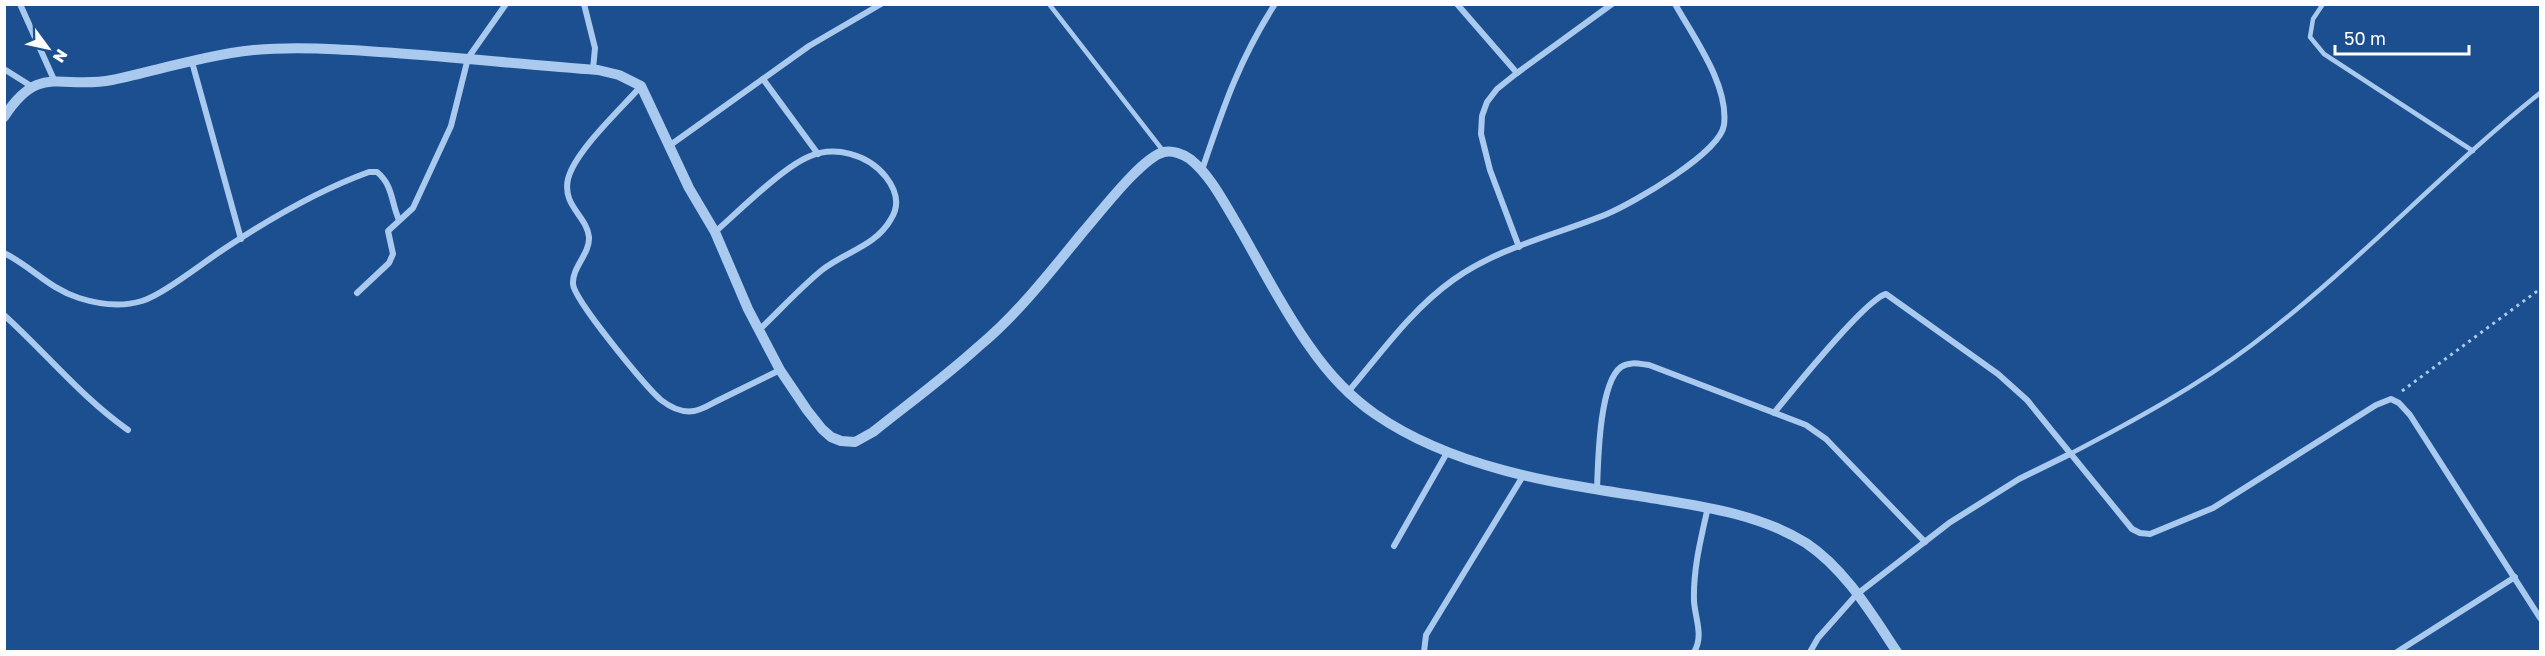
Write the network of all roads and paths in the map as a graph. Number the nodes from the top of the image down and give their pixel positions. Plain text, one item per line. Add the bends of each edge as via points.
1 (21, 4) edge
2 (506, 4) edge
3 (584, 4) edge
4 (881, 4) edge
5 (1049, 4) edge
6 (1275, 4) edge
7 (1457, 4) edge
8 (1612, 4) edge
9 (1675, 4) edge
10 (2323, 4) edge
11 (468, 58) junction
12 (192, 62) junction
13 (4, 69) edge
14 (593, 69) junction
15 (1518, 73) junction
16 (763, 79) junction
17 (55, 82) junction
18 (31, 86) junction
19 (641, 86) junction
20 (2541, 93) edge
21 (4, 117) edge
22 (669, 146) junction
23 (2474, 151) junction
24 (1164, 152) junction
25 (818, 154) junction
26 (1202, 170) junction
27 (399, 220) junction
28 (715, 232) junction
29 (241, 239) junction
30 (1519, 247) junction
31 (4, 253) edge
32 (2541, 289) edge
33 (357, 293) dead end
34 (4, 315) edge
35 (759, 330) junction
36 (780, 370) junction
37 (1348, 393) junction
38 (2391, 399) junction
39 (1774, 413) junction
40 (128, 430) dead end
41 (1448, 451) junction
42 (2070, 454) junction
43 (1523, 476) junction
44 (1597, 490) junction
45 (1708, 507) junction
46 (1925, 542) junction
47 (1394, 546) dead end
48 (2515, 577) junction
49 (1857, 594) junction
50 (2541, 618) edge
51 (1424, 651) edge
52 (1694, 651) edge
53 (1810, 651) edge
54 (1897, 651) edge
55 (2397, 651) edge

1 - 17 street
2 - 11 street
3 - 14 street via 596,48
4 - 16 street via 809,46
5 - 24 lane
6 - 26 street via 1232,82
7 - 15 street
8 - 15 street
9 - 30 street via 1722,96 1724,126 1715,143 1696,162 1610,213
10 - 23 lane via 2313,19 2310,37 2324,54
11 - 12 street via 270,49
11 - 14 street
11 - 27 street via 446,139 413,208
12 - 17 street via 110,80
12 - 29 street
13 - 18 street
14 - 19 street via 620,75
15 - 30 street via 1487,102 1481,134 1490,171
16 - 22 street
16 - 25 street
17 - 18 street
18 - 21 street
19 - 22 street
19 - 36 street via 578,157 568,179 567,193 588,231 589,241 577,268 575,289 598,326 660,399 679,411 696,411
20 - 23 lane
22 - 28 street
23 - 42 lane via 2253,344 2205,378
24 - 26 street via 1184,156
24 - 36 street via 1126,182 1037,288 980,346 873,432 855,442 831,437
25 - 28 street via 795,165
25 - 35 street via 852,154 881,170 895,192 897,204 892,218 872,241 823,269
26 - 37 street via 1307,344
27 - 29 street via 390,187 377,172 369,172 303,202
27 - 33 street via 388,231 393,254 389,263
28 - 35 street
29 - 31 street via 152,297 130,303 106,304 66,293
30 - 37 street via 1494,256 1453,280 1420,308
32 - 38 path
34 - 40 street via 86,397
35 - 36 street
37 - 41 street via 1414,437
38 - 42 street via 2212,508 2150,534 2132,529
38 - 48 street via 2410,416
39 - 42 street via 1863,312 1886,294 1998,374 2027,400
39 - 44 street via 1648,366 1622,366 1612,378 1601,420
39 - 46 street via 1794,419 1826,439
41 - 43 street
41 - 47 street
42 - 46 street via 1983,499
43 - 44 street
43 - 51 street via 1426,635
44 - 45 street
45 - 49 street via 1748,518 1807,544 1832,564
45 - 52 street via 1694,579 1699,635
46 - 49 street
48 - 50 street
48 - 55 street
49 - 53 street
49 - 54 street

